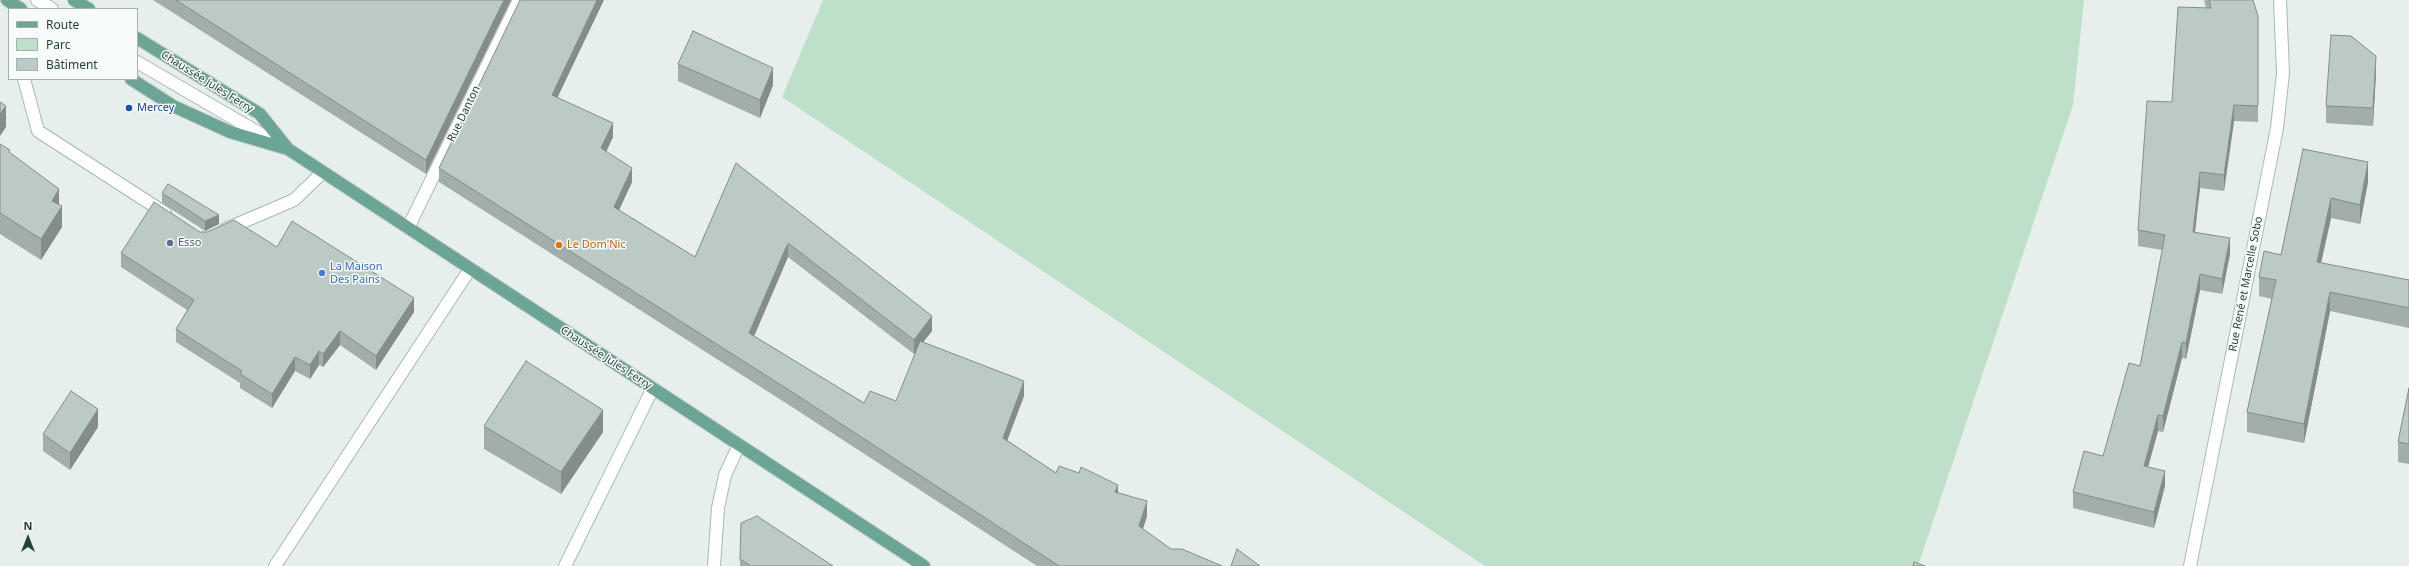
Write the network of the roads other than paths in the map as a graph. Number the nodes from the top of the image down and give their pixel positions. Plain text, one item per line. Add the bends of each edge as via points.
1 (8, 0) edge
2 (37, 0) edge
3 (74, 0) edge
4 (519, 0) edge
5 (2280, 0) edge
6 (20, 8) edge
7 (50, 8) edge
8 (87, 8) edge
9 (138, 39) edge
10 (138, 63) edge
11 (24, 80) edge
12 (132, 80) edge
13 (288, 149) junction
14 (323, 172) junction
15 (177, 222) edge
16 (408, 228) junction
17 (217, 233) edge
18 (470, 269) junction
19 (652, 388) junction
20 (739, 445) junction
21 (275, 566) edge
22 (566, 566) edge
23 (714, 566) edge
24 (924, 566) edge
25 (2190, 566) edge

1 - 6 main road
2 - 7 street
3 - 8 main road
4 - 16 street, Rue Danton
5 - 25 street, Rue René et Marcelle Sobo via 2283,73 2277,128
9 - 13 main road, Chaussée Jules Ferry via 260,114
10 - 13 street
11 - 15 street via 38,131
12 - 13 main road, Chaussée Jules Ferry via 173,106 223,129
13 - 14 main road, Chaussée Jules Ferry
14 - 16 main road, Chaussée Jules Ferry
14 - 17 street via 294,200
16 - 18 main road, Chaussée Jules Ferry
18 - 19 main road, Chaussée Jules Ferry
18 - 21 street
19 - 20 main road, Chaussée Jules Ferry
19 - 22 street
20 - 23 street via 725,475 718,508
20 - 24 main road, Chaussée Jules Ferry

